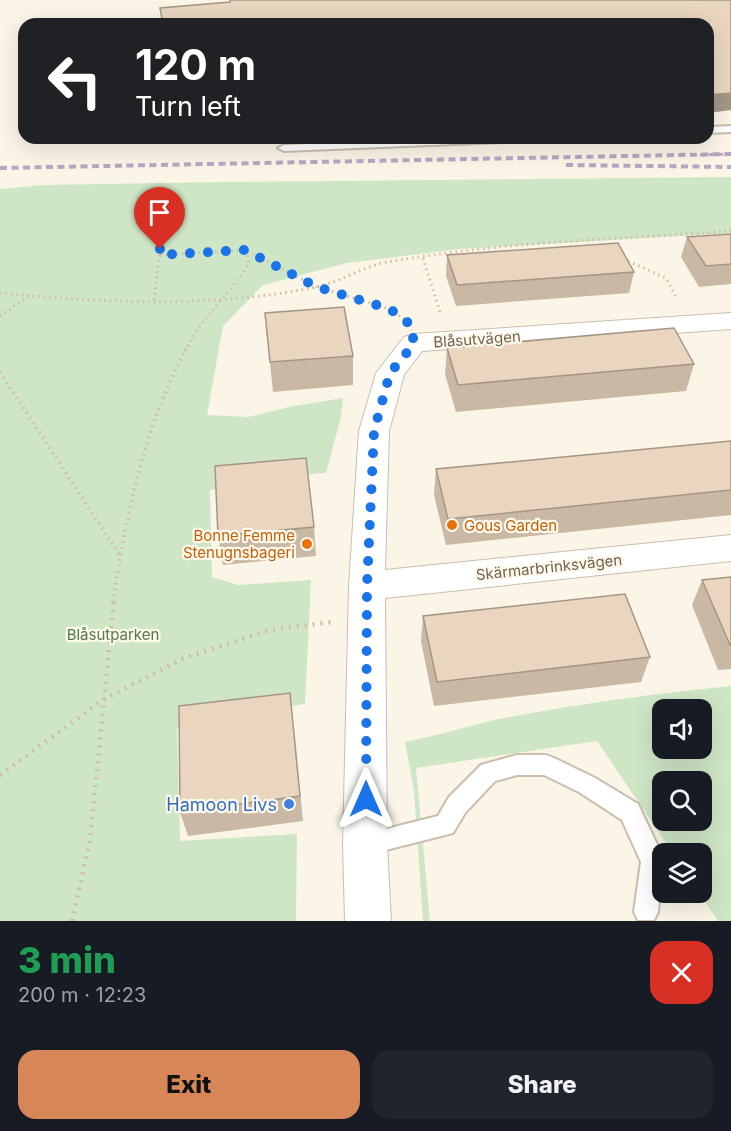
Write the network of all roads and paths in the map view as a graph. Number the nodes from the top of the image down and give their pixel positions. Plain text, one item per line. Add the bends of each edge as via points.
1 (731, 129) edge
2 (714, 130) edge
3 (383, 144) edge
4 (284, 148) dead end
5 (731, 231) edge
6 (586, 241) junction
7 (596, 246) edge
8 (160, 249) dead end
9 (245, 250) junction
10 (160, 255) junction
11 (616, 255) edge
12 (423, 258) junction
13 (317, 287) junction
14 (0, 293) edge
15 (29, 296) junction
16 (222, 298) junction
17 (154, 300) junction
18 (0, 316) edge
19 (731, 321) edge
20 (691, 324) junction
21 (450, 341) junction
22 (414, 344) junction
23 (0, 372) edge
24 (731, 548) edge
25 (120, 556) junction
26 (367, 602) junction
27 (103, 700) junction
28 (0, 775) edge
29 (365, 844) junction
30 (646, 912) dead end
31 (72, 921) edge
32 (368, 921) edge

1 - 2 lane
3 - 4 lane
5 - 6 path
6 - 7 path
6 - 12 path
8 - 10 path
9 - 10 path
9 - 13 path
9 - 16 path via 249,263 238,284
10 - 17 path
11 - 20 path via 666,279
12 - 13 path via 386,262
12 - 21 path
13 - 16 path
13 - 22 path via 390,309 411,325
14 - 15 path
15 - 17 path via 80,301
15 - 18 path
16 - 17 path
16 - 25 path via 181,360 150,434
19 - 20 street, Blåsutvägen
20 - 21 street, Blåsutvägen
21 - 22 street, Blåsutvägen
22 - 26 street, Blåsutvägen via 390,373 374,431
23 - 25 path
24 - 26 street, Skärmarbrinksvägen
25 - 27 path
26 - 27 path via 184,658
26 - 29 street, Blåsutvägen
27 - 28 path
27 - 31 path via 94,825
29 - 30 lane via 445,825 457,805 489,772 517,765 546,765 630,812 653,861
29 - 32 street, Blåsutvägen

